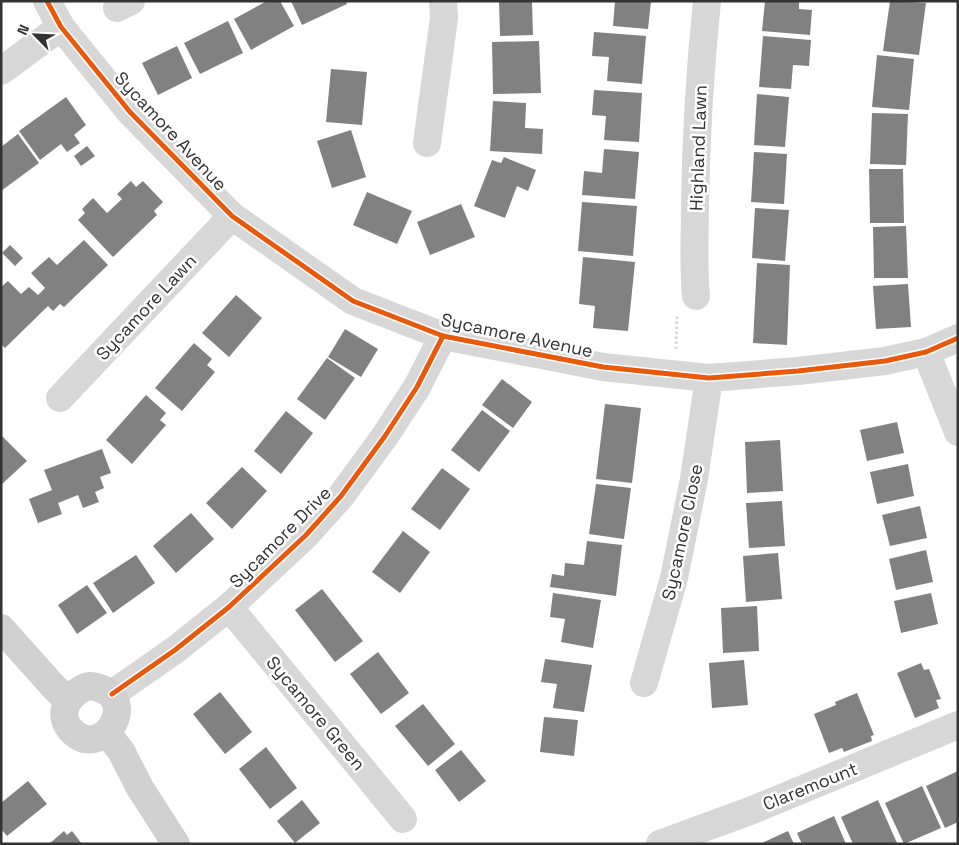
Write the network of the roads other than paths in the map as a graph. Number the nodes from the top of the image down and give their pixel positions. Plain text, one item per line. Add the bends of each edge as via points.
1 (47, 1) edge
2 (443, 1) edge
3 (707, 1) edge
4 (61, 27) junction
5 (1, 72) edge
6 (427, 143) dead end
7 (232, 216) junction
8 (686, 302) road end
9 (443, 336) junction
10 (958, 338) edge
11 (926, 352) junction
12 (709, 378) junction
13 (60, 398) dead end
14 (958, 432) edge
15 (229, 607) junction
16 (1, 628) edge
17 (644, 683) dead end
18 (112, 694) junction
19 (70, 697) junction
20 (958, 725) edge
21 (108, 733) junction
22 (403, 819) dead end
23 (176, 844) edge
24 (660, 844) edge

1 - 4 street, Sycamore Avenue
2 - 6 street via 444,18
3 - 8 street, Highland Lawn via 696,157 694,275
4 - 5 street
4 - 7 street, Sycamore Avenue via 130,112
7 - 9 street, Sycamore Avenue via 353,301
7 - 13 street, Sycamore Lawn
9 - 12 street, Sycamore Avenue via 603,367
9 - 15 street, Sycamore Drive via 417,387 341,496 306,535
10 - 11 street, Sycamore Avenue
11 - 12 street, Sycamore Avenue via 885,361 798,372
11 - 14 street
12 - 17 street, Sycamore Close via 694,479 674,578
15 - 18 street, Sycamore Drive
15 - 22 street, Sycamore Green
16 - 19 main road via 60,693
18 - 19 main road via 90,686
18 - 21 main road via 117,717
19 - 21 main road via 65,707 65,718 75,734 90,739
20 - 24 street, Claremount
21 - 23 main road

